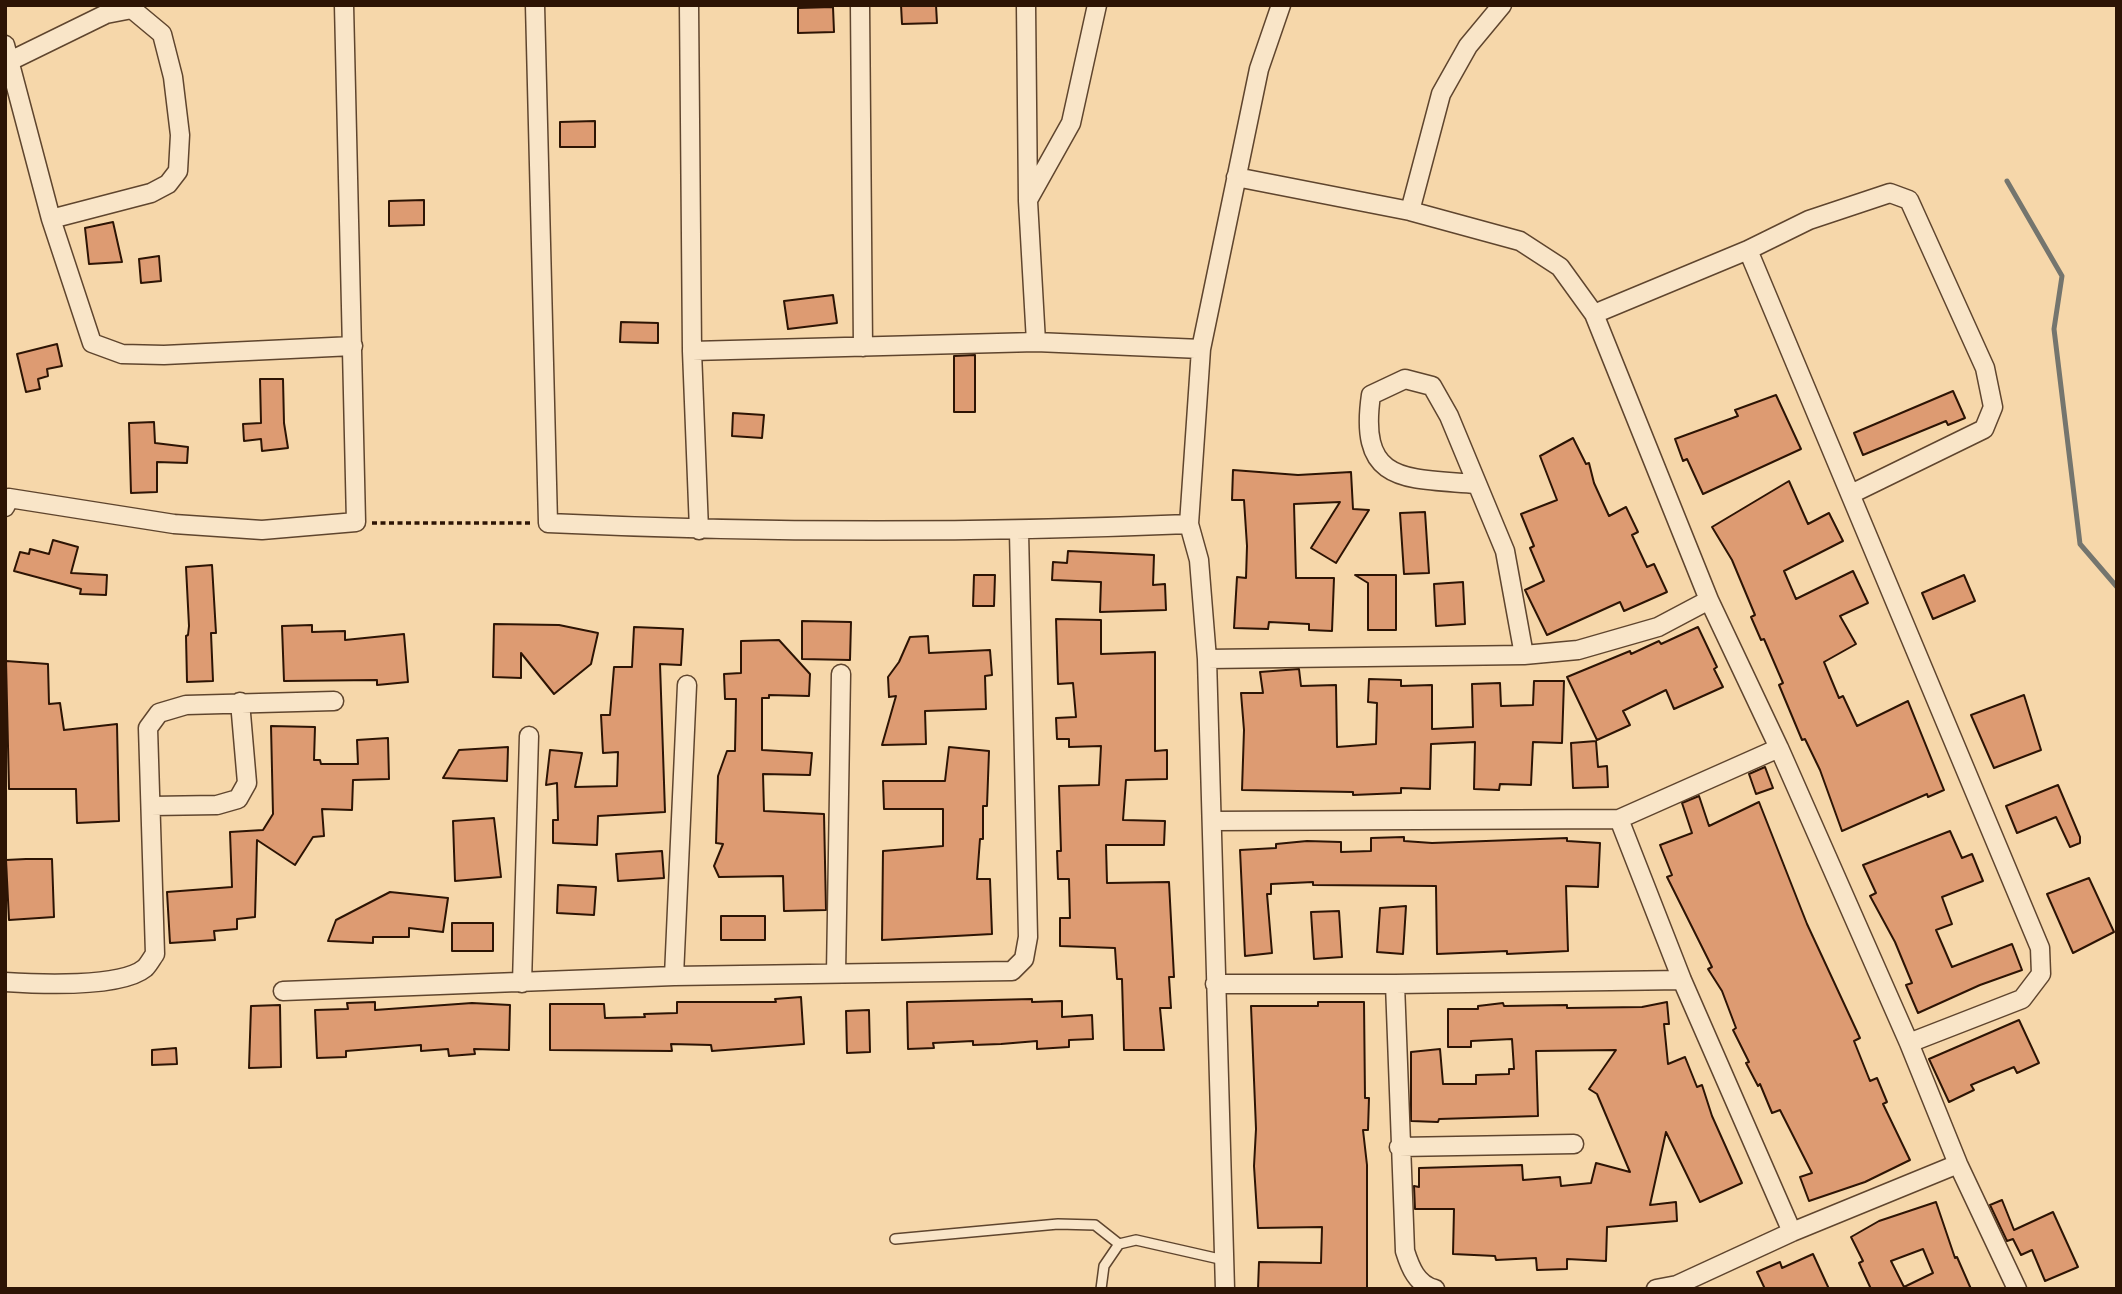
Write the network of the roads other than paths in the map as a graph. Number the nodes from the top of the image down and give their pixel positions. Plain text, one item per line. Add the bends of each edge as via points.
1 (344, 5) edge
2 (535, 5) edge
3 (689, 5) edge
4 (860, 5) edge
5 (1026, 5) edge
6 (1097, 5) edge
7 (1281, 5) edge
8 (1502, 5) edge
9 (8, 53) edge
10 (1236, 177) junction
11 (1028, 201) junction
12 (1410, 211) junction
13 (51, 219) junction
14 (1748, 250) junction
15 (1594, 314) junction
16 (1036, 342) junction
17 (353, 346) junction
18 (863, 347) junction
19 (1200, 349) junction
20 (692, 351) junction
21 (1476, 484) junction
22 (1850, 494) junction
23 (6, 501) edge
24 (1189, 524) junction
25 (699, 530) junction
26 (1019, 531) junction
27 (1709, 600) junction
28 (1524, 655) junction
29 (1207, 659) junction
30 (841, 674) dead end
31 (687, 685) dead end
32 (334, 701) dead end
33 (240, 702) junction
34 (529, 736) dead end
35 (1779, 748) junction
36 (150, 807) junction
37 (1619, 819) junction
38 (1213, 821) junction
39 (836, 973) junction
40 (674, 976) junction
41 (1682, 980) junction
42 (5, 982) edge
43 (522, 983) junction
44 (1215, 984) junction
45 (1395, 984) junction
46 (284, 990) dead end
47 (1909, 1043) junction
48 (1574, 1144) dead end
49 (1399, 1147) junction
50 (1958, 1164) junction
51 (1791, 1232) junction
52 (895, 1239) dead end
53 (1119, 1244) junction
54 (1224, 1260) junction
55 (1101, 1289) edge
56 (1225, 1289) edge
57 (1435, 1289) edge
58 (1656, 1289) edge
59 (2017, 1289) edge

1 - 17 street
2 - 25 street via 548,523
3 - 20 street
4 - 18 street
5 - 11 street
6 - 11 street via 1070,123
7 - 10 street via 1259,69
8 - 12 street via 1468,46 1441,94
9 - 13 street
9 - 13 street via 106,14 132,9 162,34 180,135 178,171 168,184 150,193
10 - 12 street
10 - 19 street
11 - 16 street
12 - 15 street via 1520,241 1560,267
13 - 17 street via 92,343 122,354 164,355
14 - 15 street
14 - 22 street
14 - 22 street via 1809,220 1890,193 1909,200 1985,368 1993,407 1984,429
15 - 27 street
16 - 18 street
16 - 19 street
17 - 23 street via 356,523 262,530 174,524
18 - 20 street
19 - 24 street
20 - 25 street
21 - 21 street via 1432,386 1405,379 1371,395 1367,427 1377,459 1404,478
21 - 28 street via 1505,551
22 - 47 street via 2040,948 2041,974 2022,999
24 - 26 street
24 - 29 street via 1199,560
25 - 26 street
26 - 39 street via 1028,937 1024,959 1012,971
27 - 28 street via 1658,627 1578,650
27 - 35 street
28 - 29 street
29 - 38 street
30 - 39 street
31 - 40 street
32 - 33 street
33 - 36 street via 186,705 159,713 148,728
33 - 36 street via 247,783 238,799 218,806
34 - 43 street
35 - 37 street
35 - 47 street
36 - 42 street via 156,932 155,954 144,969 113,979 56,985
37 - 38 street
37 - 41 street
38 - 44 street
39 - 40 street
40 - 43 street
41 - 45 street
41 - 51 street
43 - 46 street
44 - 45 street
44 - 54 street
45 - 49 street
47 - 50 street
48 - 49 street
49 - 57 street via 1405,1251 1412,1271
50 - 51 street
50 - 59 street
51 - 58 street via 1677,1285
52 - 53 lane via 1058,1224 1095,1225
53 - 54 lane via 1136,1240
53 - 55 lane via 1104,1266
54 - 56 street

